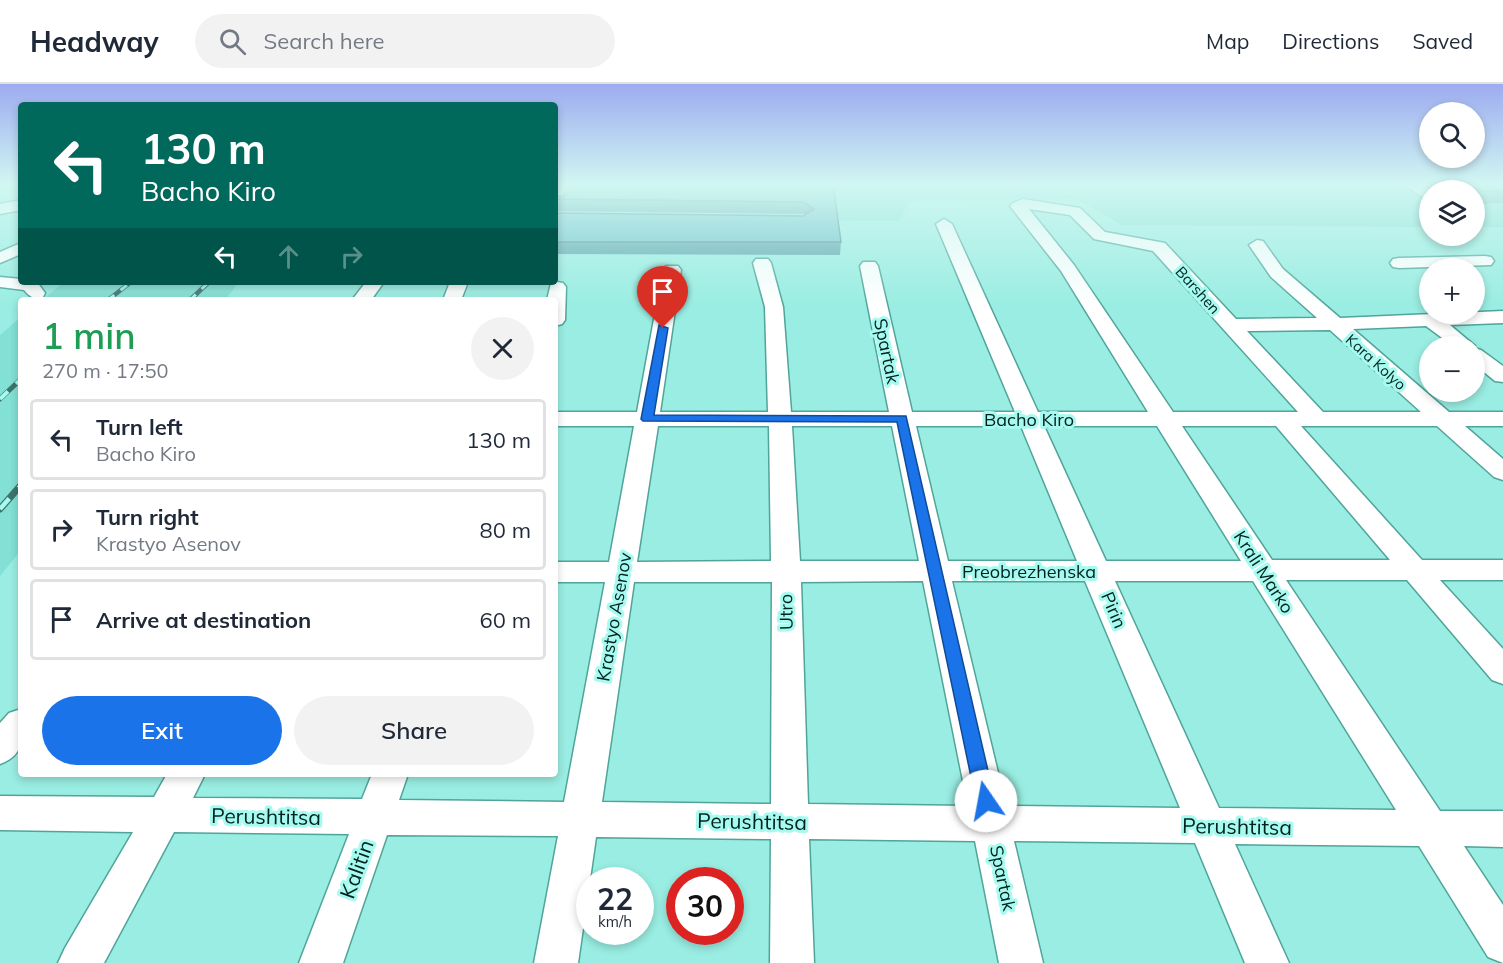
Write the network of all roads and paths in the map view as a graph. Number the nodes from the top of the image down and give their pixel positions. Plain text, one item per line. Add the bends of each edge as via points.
1 (944, 225) edge
2 (1033, 225) edge
3 (1089, 225) edge
4 (1257, 245) dead end
5 (18, 249) edge
6 (0, 258) edge
7 (1503, 260) edge
8 (1485, 261) joint
9 (762, 263) edge
10 (1399, 263) dead end
11 (1419, 263) edge
12 (868, 266) dead end
13 (672, 270) dead end
14 (1503, 271) edge
15 (0, 282) edge
16 (18, 284) edge
17 (30, 285) edge
18 (373, 285) edge
19 (557, 287) dead end
20 (36, 293) dead end
21 (363, 297) edge
22 (556, 297) edge
23 (1503, 317) edge
24 (1485, 318) edge
25 (1419, 321) edge
26 (1229, 324) junction
27 (1334, 324) junction
28 (1436, 324) edge
29 (1452, 336) edge
30 (1485, 362) edge
31 (1503, 376) edge
32 (558, 419) edge
33 (647, 419) junction
34 (780, 419) junction
35 (902, 419) junction
36 (1030, 419) junction
37 (1165, 419) junction
38 (1282, 419) junction
39 (1317, 419) junction
40 (1440, 419) junction
41 (1503, 419) edge
42 (1503, 472) edge
43 (1415, 570) junction
44 (1503, 570) edge
45 (935, 571) junction
46 (1097, 571) junction
47 (1263, 571) junction
48 (558, 572) edge
49 (621, 572) junction
50 (786, 572) junction
51 (1503, 671) edge
52 (18, 727) edge
53 (0, 749) edge
54 (186, 777) edge
55 (389, 777) edge
56 (0, 813) edge
57 (164, 815) junction
58 (375, 817) junction
59 (580, 819) junction
60 (789, 822) junction
61 (991, 824) junction
62 (1208, 826) junction
63 (1429, 828) junction
64 (1503, 829) edge
65 (1503, 942) edge
66 (81, 963) edge
67 (321, 963) edge
68 (556, 963) edge
69 (792, 963) edge
70 (1021, 963) edge
71 (1267, 963) edge

1 - 36 street, Pirin
2 - 37 street, Krali Marko via 1068,269
3 - 26 street, Barshen via 1100,236 1159,247
4 - 27 street, Kara Kolyo via 1277,273
5 - 6 street
7 - 8 street
8 - 14 street
9 - 34 street, Utro via 774,307
10 - 11 street
12 - 35 street, Spartak
13 - 33 street, Krastyo Asenov
15 - 16 street
17 - 20 street
18 - 21 street
19 - 22 street
23 - 24 street
25 - 27 street
26 - 27 street
26 - 39 street, Barshen
27 - 40 street, Kara Kolyo
28 - 29 street
30 - 31 street
32 - 33 street, Bacho Kiro
33 - 34 street, Bacho Kiro
33 - 49 street, Krastyo Asenov
34 - 35 street, Bacho Kiro
34 - 50 street, Utro
35 - 36 street, Bacho Kiro
35 - 45 street, Spartak
36 - 37 street, Bacho Kiro
36 - 46 street, Pirin
37 - 38 street, Bacho Kiro
37 - 47 street, Krali Marko
38 - 39 street, Bacho Kiro
38 - 43 street
39 - 40 street, Bacho Kiro
40 - 41 street, Bacho Kiro
40 - 42 street, Kara Kolyo
43 - 44 street, Preobrezhenska
43 - 47 street, Preobrezhenska
43 - 51 street
45 - 46 street, Preobrezhenska
45 - 50 street, Preobrezhenska
45 - 61 street, Spartak
46 - 47 street, Preobrezhenska
46 - 62 street, Pirin
47 - 63 street, Krali Marko
48 - 49 street, Preobrezhenska
49 - 50 street, Preobrezhenska
49 - 59 street, Krastyo Asenov
50 - 60 street, Utro
52 - 53 street
54 - 57 street
55 - 58 street, Kalitin
56 - 57 street, Perushtitsa
57 - 58 street, Perushtitsa
57 - 66 street
58 - 59 street, Perushtitsa
58 - 67 street, Kalitin
59 - 60 street, Perushtitsa
59 - 68 street, Krastyo Asenov
60 - 61 street, Perushtitsa
60 - 69 street, Utro
61 - 62 street, Perushtitsa
61 - 70 street, Spartak
62 - 63 street, Perushtitsa
62 - 71 street, Pirin
63 - 64 street, Perushtitsa
63 - 65 street, Krali Marko

